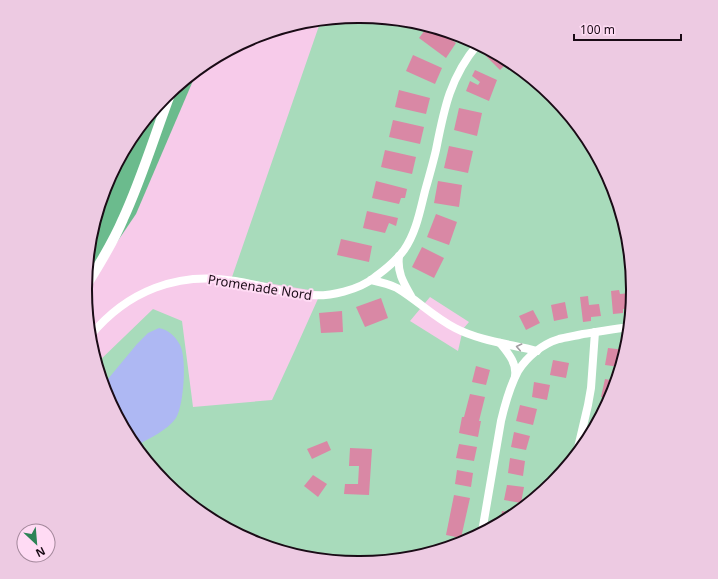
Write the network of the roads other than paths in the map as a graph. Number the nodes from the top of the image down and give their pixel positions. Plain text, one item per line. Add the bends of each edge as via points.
1 (474, 49) edge
2 (166, 107) edge
3 (399, 256) junction
4 (93, 274) edge
5 (371, 280) junction
6 (414, 300) junction
7 (622, 328) edge
8 (96, 329) edge
9 (595, 332) junction
10 (500, 343) junction
11 (537, 351) junction
12 (515, 378) junction
13 (580, 439) edge
14 (483, 525) edge

1 - 3 street, Promenade Nord via 452,85 416,224
2 - 4 street via 123,221
3 - 5 street, Promenade Nord
3 - 6 street via 400,274
5 - 6 street via 393,286
5 - 8 street, Promenade Nord via 346,291 311,296 235,281 192,278 155,288 132,298 108,316
6 - 10 street via 457,329
7 - 9 street
9 - 11 street via 558,340
9 - 13 street via 591,388
11 -> 10 street
10 - 12 street via 514,364
11 - 12 street via 523,364
12 - 14 street via 501,421

